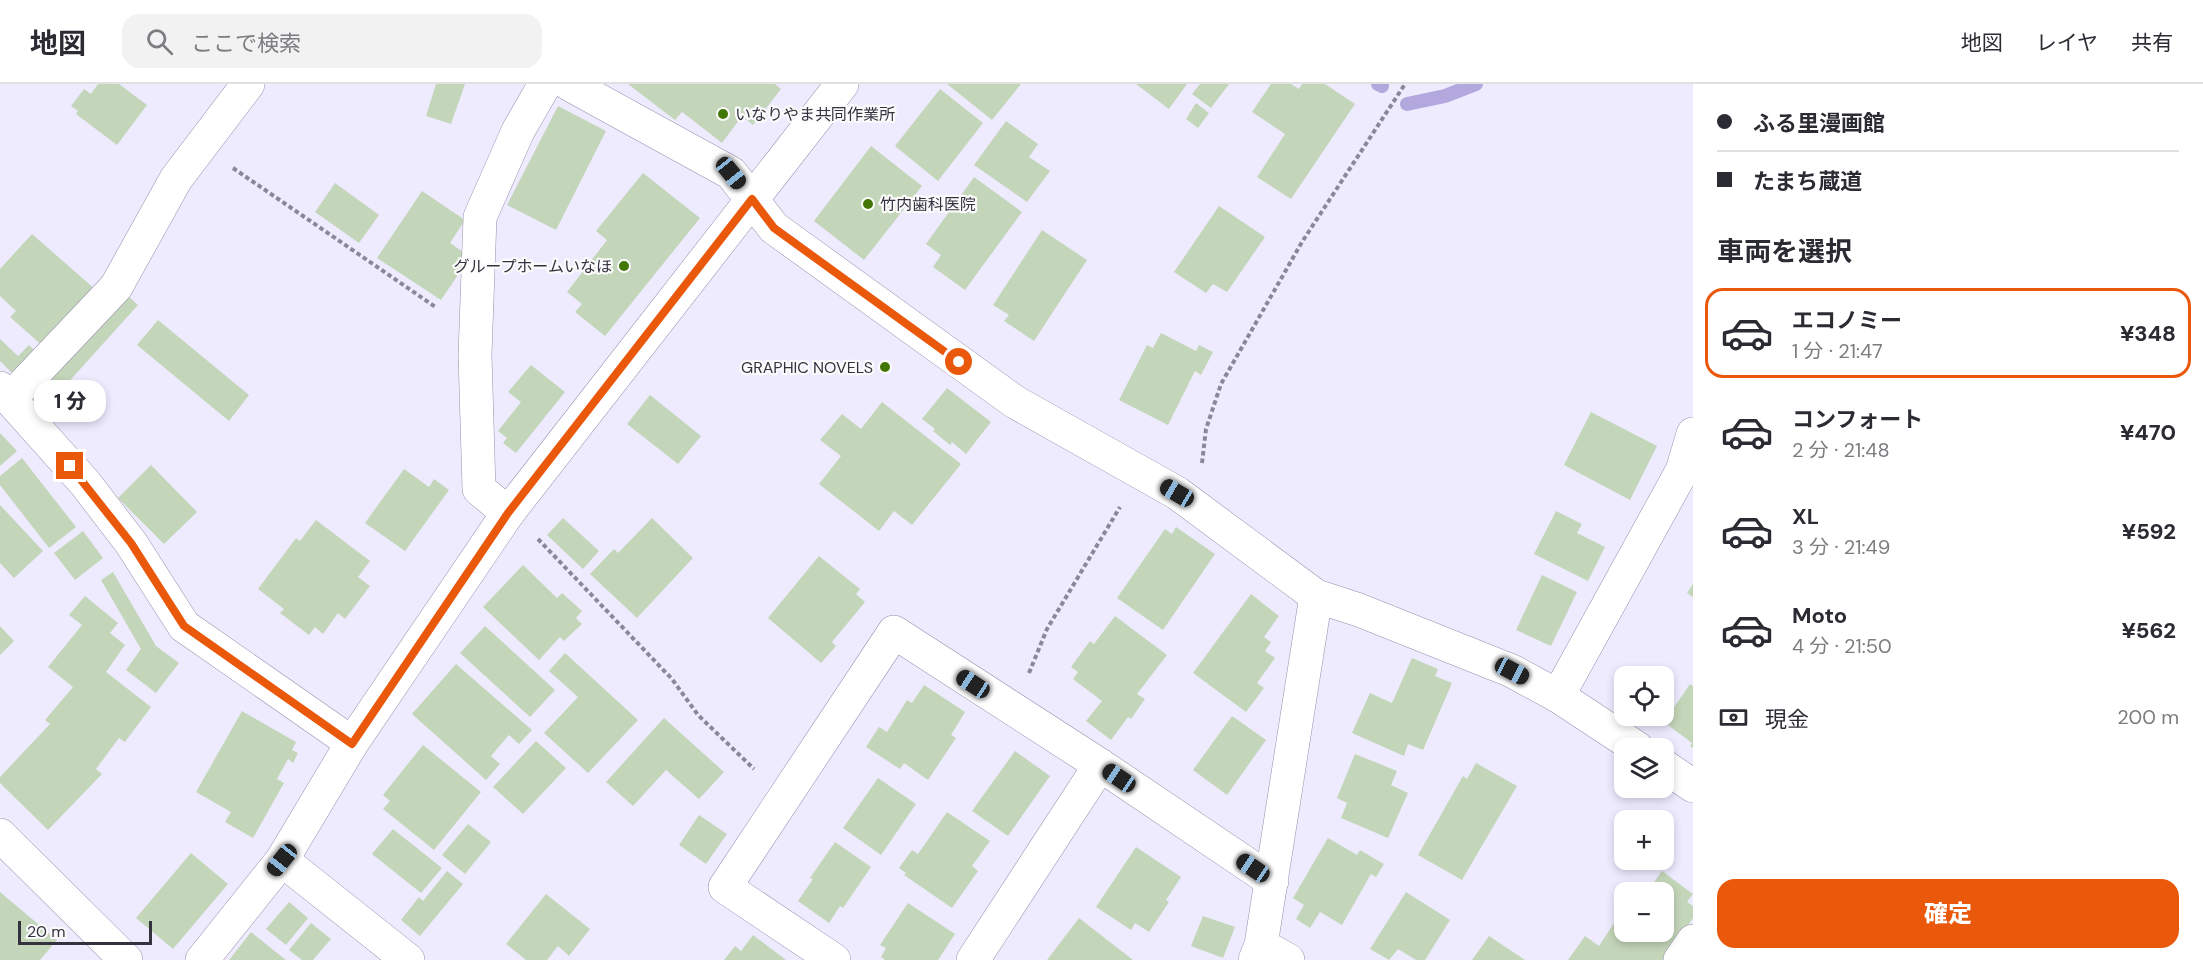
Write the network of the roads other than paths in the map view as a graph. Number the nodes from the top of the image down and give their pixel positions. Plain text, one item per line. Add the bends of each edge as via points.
1 (248, 84) edge
2 (545, 84) edge
3 (569, 84) edge
4 (842, 84) edge
5 (752, 199) junction
6 (5, 393) edge
7 (1693, 434) edge
8 (508, 513) junction
9 (1316, 596) junction
10 (1558, 696) junction
11 (1622, 738) edge
12 (352, 744) junction
13 (1100, 765) junction
14 (1674, 773) edge
15 (1693, 786) edge
16 (0, 836) edge
17 (282, 860) junction
18 (1272, 881) junction
19 (1693, 941) edge
20 (1268, 955) edge
21 (126, 960) edge
22 (202, 960) edge
23 (408, 960) edge
24 (834, 960) edge
25 (973, 960) edge
26 (1680, 960) edge

1 - 6 street via 176,179 116,287
2 - 8 street via 518,131 480,217 476,332 479,489
3 - 5 street via 731,173
4 - 5 street
5 - 8 street
5 - 9 street via 774,228 1015,402 1177,493
6 - 12 street via 98,500 131,543 184,626
7 - 10 street via 1682,471
8 - 12 street
9 - 10 street via 1512,671
9 - 18 street
10 - 11 street
12 - 17 street
13 - 18 street
13 - 24 street via 894,632 725,887
13 - 25 street
14 - 15 street
16 - 21 street
17 - 22 street
17 - 23 street
18 - 20 street
19 - 26 street

